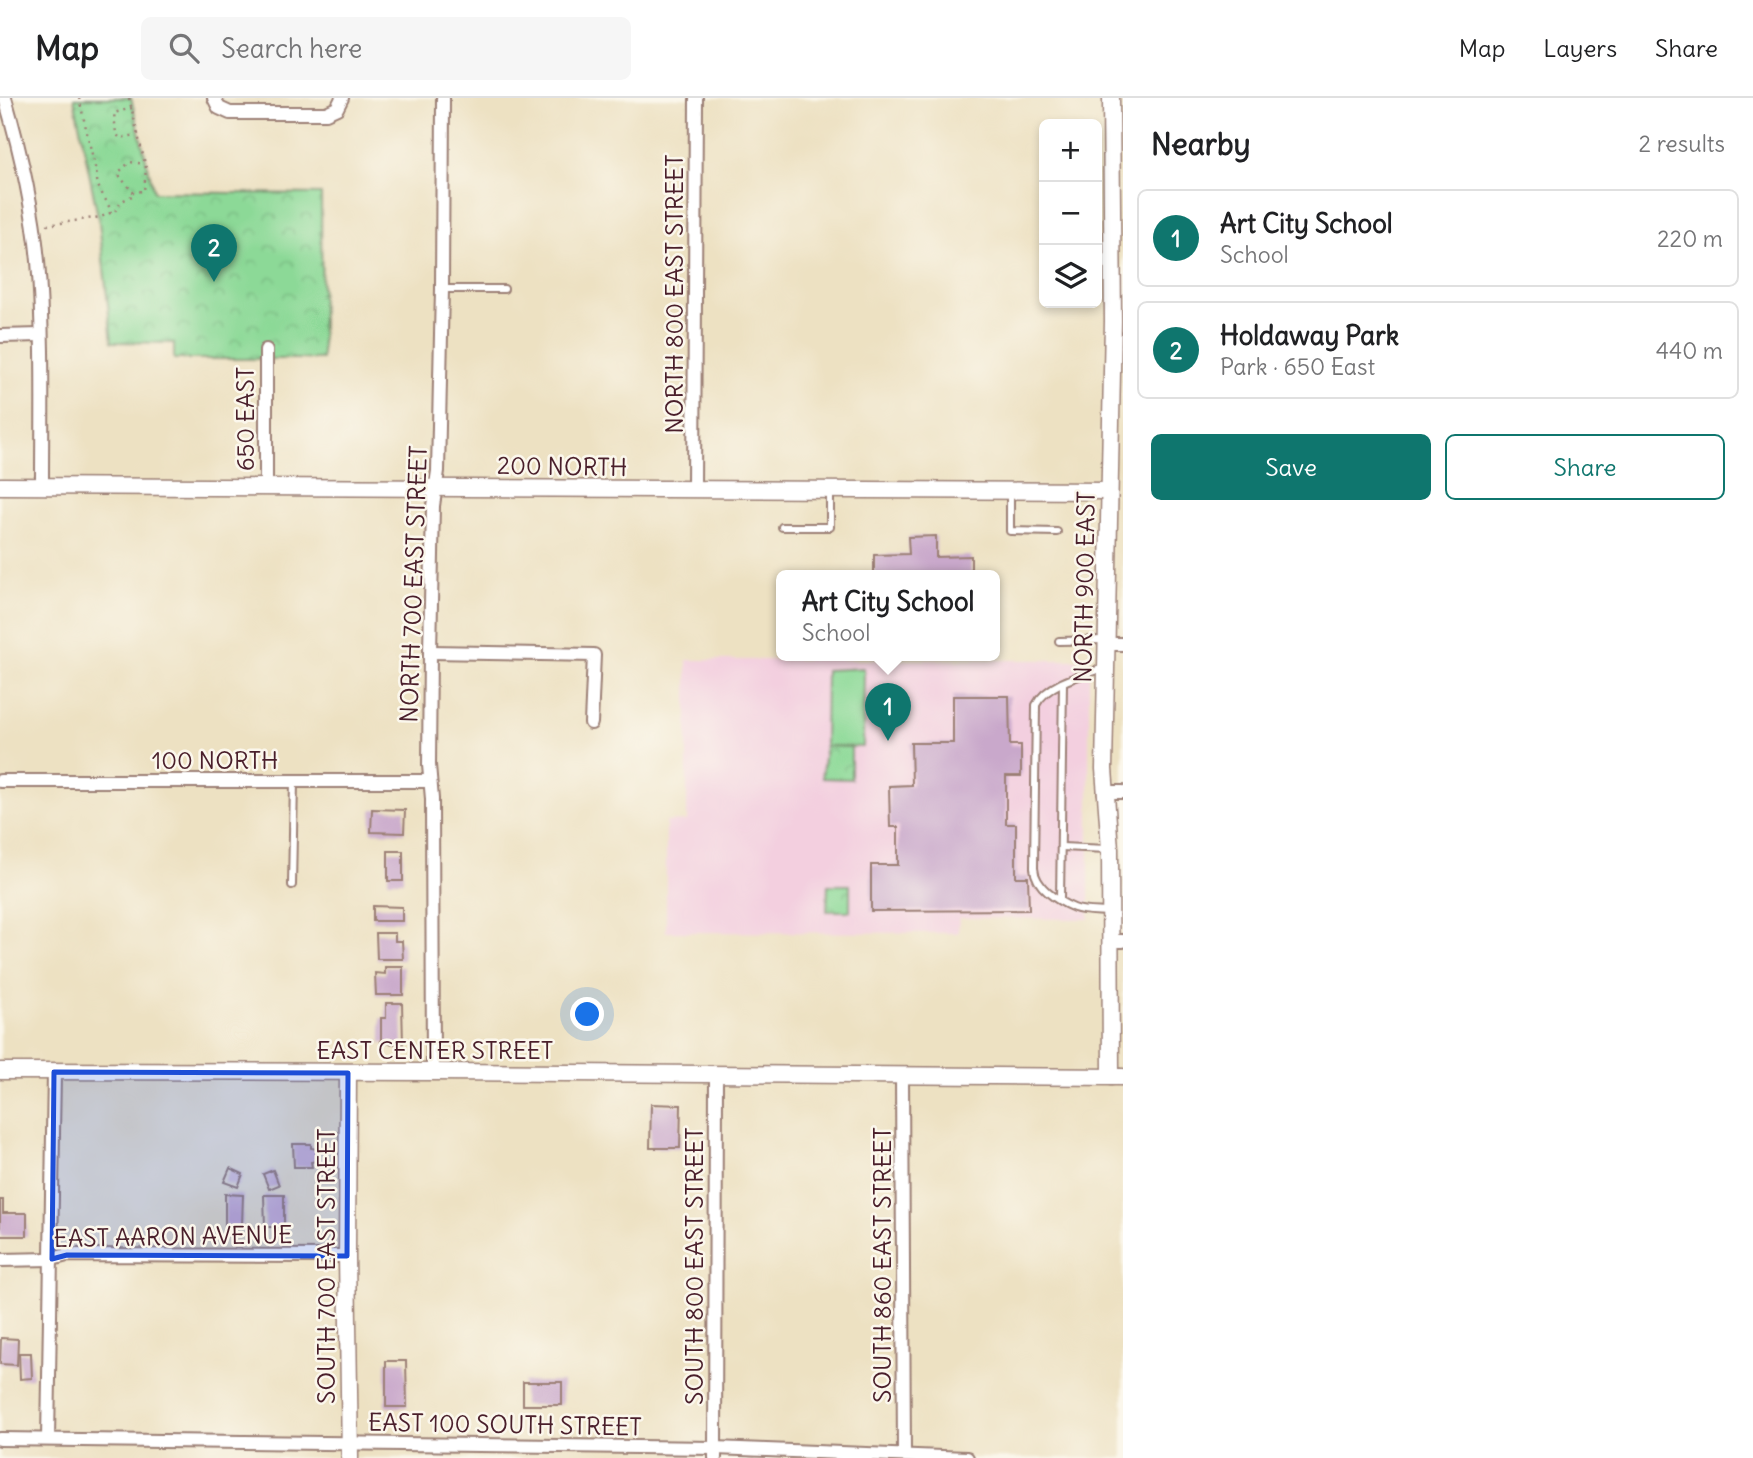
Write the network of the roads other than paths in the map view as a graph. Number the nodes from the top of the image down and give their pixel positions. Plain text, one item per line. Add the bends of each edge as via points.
1 (5, 98) edge
2 (214, 98) edge
3 (342, 98) edge
4 (443, 98) edge
5 (696, 98) edge
6 (1111, 98) edge
7 (1117, 154) edge
8 (442, 289) junction
9 (504, 289) dead end
10 (1118, 321) edge
11 (0, 335) edge
12 (41, 335) junction
13 (266, 350) dead end
14 (0, 486) edge
15 (42, 486) junction
16 (266, 488) junction
17 (435, 488) junction
18 (694, 490) junction
19 (830, 491) junction
20 (1010, 491) junction
21 (1116, 491) edge
22 (782, 527) dead end
23 (1057, 533) dead end
24 (1059, 641) dead end
25 (1105, 642) junction
26 (1123, 645) edge
27 (430, 652) junction
28 (1104, 668) junction
29 (1063, 683) junction
30 (591, 723) dead end
31 (0, 780) edge
32 (430, 781) junction
33 (294, 782) junction
34 (1104, 792) junction
35 (1123, 792) edge
36 (1061, 847) junction
37 (1110, 849) junction
38 (292, 885) dead end
39 (1060, 899) junction
40 (1111, 912) junction
41 (1117, 941) edge
42 (0, 1071) edge
43 (54, 1072) junction
44 (433, 1072) junction
45 (348, 1073) junction
46 (716, 1073) junction
47 (902, 1075) junction
48 (1117, 1077) edge
49 (347, 1256) junction
50 (0, 1259) edge
51 (52, 1259) junction
52 (0, 1439) edge
53 (48, 1439) junction
54 (350, 1451) edge
55 (529, 1451) edge
56 (715, 1453) edge
57 (904, 1454) junction
58 (946, 1457) edge
59 (967, 1458) edge

1 - 12 street via 33,227
2 - 3 street via 219,108 230,113 326,113 337,108
4 - 8 street, NORTH 700 EAST STREET
5 - 18 street, NORTH 800 EAST STREET
6 - 7 street, NORTH 900 EAST
7 - 10 street, NORTH 900 EAST
8 - 9 lane
8 - 17 street, NORTH 700 EAST STREET
10 - 21 street, NORTH 900 EAST
11 - 12 street
12 - 15 street
13 - 16 street, 650 EAST
14 - 15 street, 200 NORTH
15 - 16 street, 200 NORTH
16 - 17 street, 200 NORTH
17 - 18 street, 200 NORTH
17 - 27 street, NORTH 700 EAST STREET
18 - 19 street, 200 NORTH
19 - 20 street, 200 NORTH
19 - 22 lane via 830,527
20 - 21 street, 200 NORTH
20 - 23 lane via 1010,531
21 - 25 street, NORTH 900 EAST
24 - 25 lane
25 - 26 street
25 - 28 street, NORTH 900 EAST
27 - 30 street via 594,655
27 - 32 street, NORTH 700 EAST STREET
28 - 29 lane
28 - 34 street, NORTH 900 EAST
29 - 36 lane
29 - 39 lane via 1044,693 1035,711 1035,875 1044,889
31 - 33 street, 100 NORTH
32 - 33 street, 100 NORTH
32 - 44 street, NORTH 700 EAST STREET
33 - 38 lane
34 - 35 street
34 - 37 street, NORTH 900 EAST
36 - 37 lane
36 - 39 lane
37 - 40 street, NORTH 900 EAST
39 - 40 lane via 1074,908
40 - 41 street, NORTH 900 EAST
41 - 48 street, NORTH 900 EAST
42 - 43 street, EAST CENTER STREET
43 - 45 street, EAST CENTER STREET
43 - 51 street
44 - 45 street, EAST CENTER STREET
44 - 46 street, EAST CENTER STREET
45 - 49 street, SOUTH 700 EAST STREET
46 - 47 street, EAST CENTER STREET
46 - 56 street, SOUTH 800 EAST STREET
47 - 48 street, EAST CENTER STREET
47 - 57 street, SOUTH 860 EAST STREET
49 - 51 street, EAST AARON AVENUE via 67,1255
49 - 54 street, SOUTH 700 EAST STREET
50 - 51 street, EAST AARON AVENUE
51 - 53 street
52 - 53 street, EAST 100 SOUTH STREET
53 - 54 street, EAST 100 SOUTH STREET
54 - 55 street, EAST 100 SOUTH STREET
55 - 56 street, EAST 100 SOUTH STREET
56 - 57 street, EAST 100 SOUTH STREET
57 - 58 street, EAST 100 SOUTH STREET
58 - 59 street, EAST 100 SOUTH STREET

